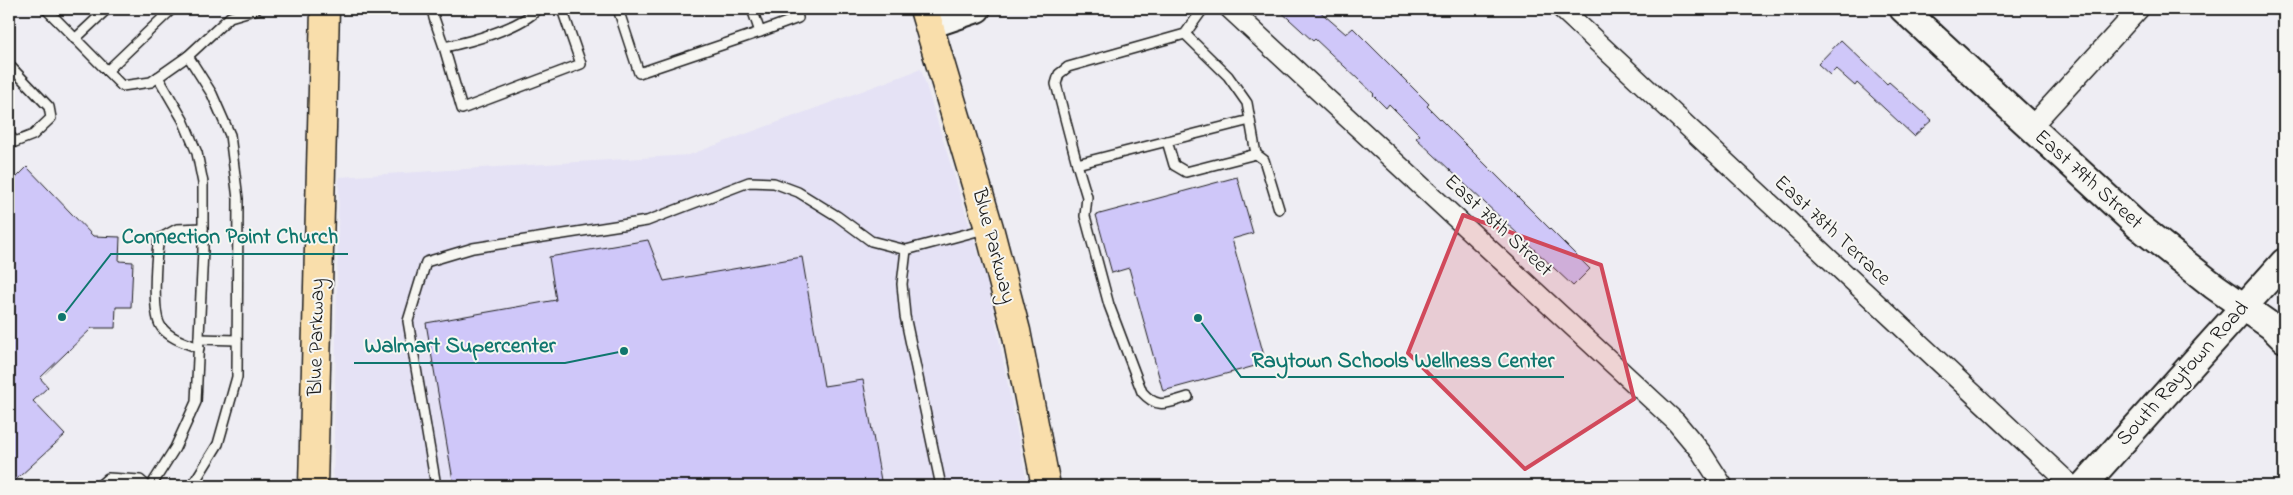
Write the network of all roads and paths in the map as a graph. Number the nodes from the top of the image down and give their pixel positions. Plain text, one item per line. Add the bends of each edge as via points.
1 (46, 9) edge
2 (107, 9) edge
3 (172, 9) edge
4 (257, 9) edge
5 (325, 9) edge
6 (432, 9) edge
7 (538, 9) edge
8 (562, 9) edge
9 (618, 9) edge
10 (752, 9) edge
11 (794, 9) edge
12 (978, 9) edge
13 (1203, 9) edge
14 (1230, 9) edge
15 (1562, 9) edge
16 (1903, 9) edge
17 (2139, 9) edge
18 (927, 17) edge
19 (760, 32) junction
20 (1185, 34) junction
21 (76, 39) junction
22 (444, 47) junction
23 (188, 56) junction
24 (9, 65) edge
25 (107, 72) junction
26 (158, 76) junction
27 (1250, 120) junction
28 (2030, 128) junction
29 (9, 135) edge
30 (1167, 141) junction
31 (1256, 154) junction
32 (1077, 164) junction
33 (1279, 209) dead end
34 (203, 228) junction
35 (989, 228) junction
36 (906, 250) junction
37 (2284, 262) edge
38 (2244, 307) junction
39 (2284, 339) edge
40 (237, 340) junction
41 (199, 344) junction
42 (1188, 397) dead end
43 (99, 486) edge
44 (147, 486) edge
45 (151, 486) edge
46 (192, 486) edge
47 (313, 486) edge
48 (436, 486) edge
49 (941, 486) edge
50 (1046, 486) edge
51 (1723, 486) edge
52 (2072, 486) edge
53 (2083, 486) edge

1 - 21 lane
2 - 21 lane
3 - 25 lane
4 - 23 lane via 230,17
5 - 47 highway, Blue Parkway
6 - 22 lane
7 - 22 lane via 530,17 478,39
8 - 22 lane via 581,64 462,109
9 - 19 lane via 639,73
10 - 19 lane
11 - 19 lane via 798,18
12 - 18 street
13 - 20 lane
14 - 51 street, East 78th Street via 1676,422
15 - 52 street, East 78th Terrace
16 - 28 street, East 79th Street
17 - 28 street
18 - 35 highway, Blue Parkway
20 - 27 lane via 1228,76 1248,103
20 - 32 lane via 1068,67 1059,74 1056,84
21 - 25 lane
23 - 26 lane
23 - 40 lane via 212,94 230,135 238,199
24 - 29 lane via 49,107 51,118 33,135 15,142
25 - 26 lane via 122,86 151,82
26 - 34 lane via 197,153 203,183
27 - 30 lane
27 - 31 lane
28 - 38 street, East 79th Street via 2136,225
30 - 31 lane via 1174,165 1186,172
30 - 32 lane
31 - 33 lane via 1264,160
32 - 42 lane via 1087,197 1085,216 1109,305 1142,392 1150,401 1160,404
34 - 41 lane
34 - 41 lane via 178,230 159,239 156,258 156,308 160,326 172,337
35 - 36 lane
35 - 50 highway, Blue Parkway via 1016,331
36 - 48 lane via 871,242 798,192 774,183 749,182 647,221 473,248 426,262 408,321
36 - 49 lane via 902,284 905,316
37 - 38 street, South Raytown Road
38 - 39 street, East 79th Street
38 - 53 street, South Raytown Road
40 - 41 lane
40 - 46 lane via 237,377 218,444
41 - 45 lane via 196,402 175,448
43 - 44 lane via 108,478 140,480

